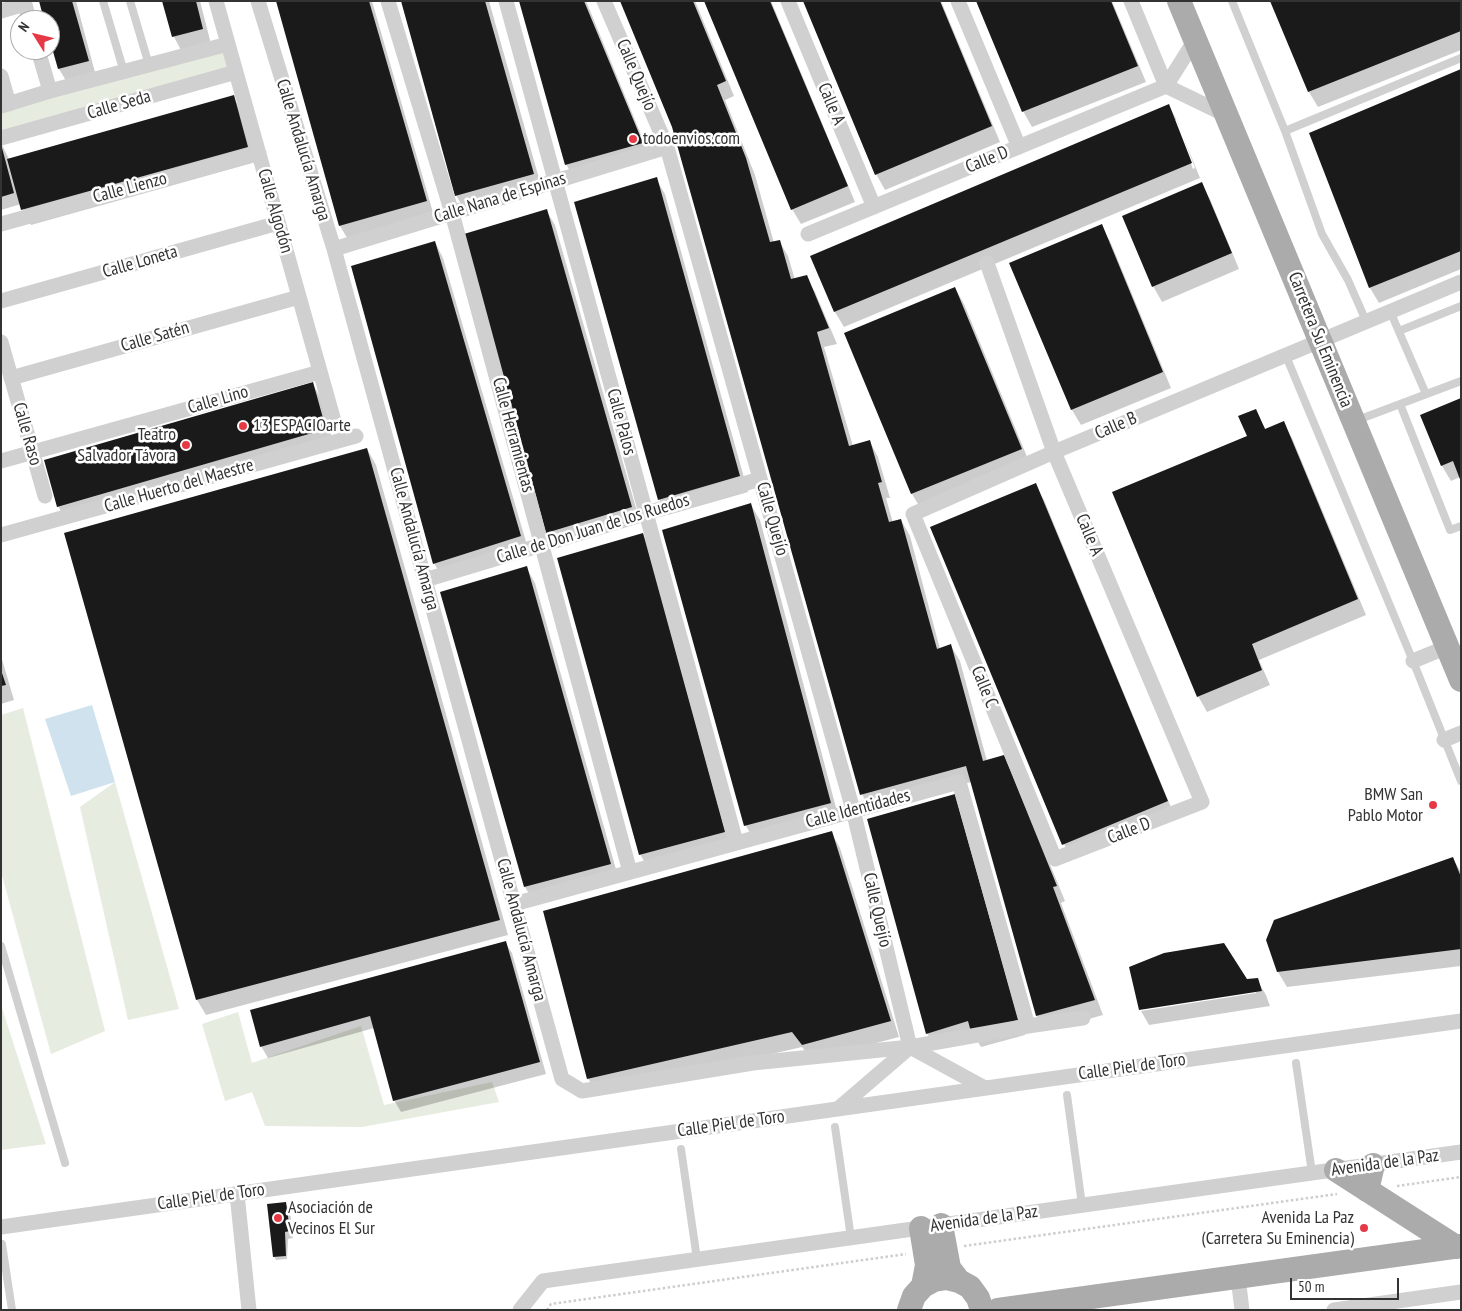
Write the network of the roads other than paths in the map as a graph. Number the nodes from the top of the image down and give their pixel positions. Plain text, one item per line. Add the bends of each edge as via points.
1 (103, 1) edge
2 (130, 1) edge
3 (216, 1) edge
4 (258, 1) edge
5 (388, 1) edge
6 (506, 1) edge
7 (604, 1) edge
8 (788, 1) edge
9 (958, 1) edge
10 (1131, 1) edge
11 (1179, 1) edge
12 (1232, 1) edge
13 (27, 10) edge
14 (1, 11) edge
15 (1195, 40) junction
16 (228, 44) junction
17 (1461, 58) edge
18 (41, 60) edge
19 (149, 65) junction
20 (124, 72) junction
21 (236, 72) junction
22 (1, 76) edge
23 (1166, 86) junction
24 (50, 91) junction
25 (5, 105) edge
26 (1226, 115) junction
27 (1285, 131) junction
28 (1, 138) edge
29 (1019, 147) junction
30 (667, 148) junction
31 (258, 153) junction
32 (556, 181) junction
33 (874, 207) junction
34 (452, 213) junction
35 (278, 223) junction
36 (1, 224) edge
37 (808, 234) dead end
38 (334, 250) junction
39 (987, 263) dead end
40 (1461, 282) edge
41 (299, 297) junction
42 (1, 301) edge
43 (1461, 306) edge
44 (1390, 311) junction
45 (1366, 321) junction
46 (1399, 331) junction
47 (1320, 340) junction
48 (1, 342) edge
49 (1286, 356) junction
50 (320, 372) junction
51 (11, 378) junction
52 (1461, 381) edge
53 (1426, 394) junction
54 (1400, 404) junction
55 (334, 421) dead end
56 (1354, 422) junction
57 (356, 436) dead end
58 (32, 452) junction
59 (1054, 452) junction
60 (1, 461) edge
61 (760, 479) junction
62 (45, 496) dead end
63 (646, 513) junction
64 (913, 514) joint
65 (1461, 526) edge
66 (1, 535) edge
67 (542, 544) junction
68 (425, 580) junction
69 (1447, 647) junction
70 (1413, 661) junction
71 (1461, 680) edge
72 (1461, 733) edge
73 (1444, 740) junction
74 (1461, 781) edge
75 (1202, 802) joint
76 (854, 810) junction
77 (736, 842) junction
78 (1055, 859) joint
79 (630, 872) junction
80 (514, 904) junction
81 (1, 946) edge
82 (1083, 1018) dead end
83 (1461, 1021) edge
84 (1028, 1026) junction
85 (910, 1047) junction
86 (1296, 1063) dead end
87 (985, 1088) junction
88 (1067, 1095) dead end
89 (839, 1108) junction
90 (835, 1127) dead end
91 (681, 1149) dead end
92 (1461, 1152) edge
93 (65, 1163) dead end
94 (1373, 1165) junction
95 (1336, 1170) junction
96 (1312, 1173) junction
97 (1367, 1190) junction
98 (237, 1194) junction
99 (1082, 1205) junction
100 (1, 1227) edge
101 (931, 1227) junction
102 (851, 1238) junction
103 (2, 1244) edge
104 (1459, 1247) edge
105 (935, 1250) junction
106 (698, 1259) junction
107 (1238, 1277) junction
108 (959, 1281) junction
109 (923, 1286) junction
110 (1461, 1292) edge
111 (12, 1310) edge
112 (249, 1310) edge
113 (520, 1310) edge
114 (909, 1310) edge
115 (982, 1310) edge
116 (998, 1310) edge
117 (1242, 1310) edge
118 (1334, 1310) edge

1 - 20 lane
2 - 19 lane
3 - 16 street, Calle Algodón
4 - 38 street, Calle Andalucía Amarga
5 - 34 street, Calle Herramientas
6 - 32 street, Calle Palos
7 - 30 street, Calle Quejío
8 - 33 street, Calle A
9 - 29 street
10 - 23 street
11 - 15 main road, Carretera Su Eminencia
12 - 27 lane
13 - 14 street via 25,4
15 - 23 street
15 - 26 main road, Carretera Su Eminencia
16 - 19 street, Calle Seda
16 - 21 street, Calle Algodón
17 - 27 lane
18 - 24 street
19 - 20 street, Calle Seda
20 - 24 street, Calle Seda
21 - 28 street, Calle Seda
21 - 31 street, Calle Algodón
22 - 25 street
23 - 26 street
23 - 29 street, Calle D
24 - 25 street, Calle Seda
26 - 47 main road, Carretera Su Eminencia
27 - 45 lane via 1322,234
29 - 33 street, Calle D
30 - 32 street, Calle Nana de Espinas
30 - 61 street, Calle Quejío
31 - 35 street, Calle Algodón
31 - 36 street, Calle Lienzo
32 - 34 street, Calle Nana de Espinas
32 - 63 street, Calle Palos
33 - 37 street, Calle D
34 - 38 street, Calle Nana de Espinas
34 - 67 street, Calle Herramientas
35 - 41 street, Calle Algodón
35 - 42 street, Calle Loneta
38 - 68 street, Calle Andalucía Amarga
39 - 59 street, Calle A
40 - 44 street, Calle B
41 - 50 street, Calle Algodón
41 - 51 street, Calle Satén
43 - 46 lane
44 - 45 street, Calle B
44 - 46 lane
45 - 47 street, Calle B
46 - 53 lane
47 - 49 street, Calle B
47 - 56 main road, Carretera Su Eminencia
48 - 51 street, Calle Raso
49 - 59 street, Calle B
49 - 70 lane
50 - 55 street, Calle Algodón
50 - 58 street, Calle Lino
51 - 58 street, Calle Raso
52 - 53 lane
53 - 54 lane
54 - 56 lane
54 - 65 lane via 1450,530
56 - 69 main road, Carretera Su Eminencia
57 - 66 street, Calle Huerto del Maestre
58 - 60 street, Calle Lino
58 - 62 street, Calle Raso
59 - 64 street, Calle B
59 - 75 street, Calle A
61 - 63 street, Calle de Don Juan de los Ruedos
61 - 76 street, Calle Quejío
63 - 67 street, Calle de Don Juan de los Ruedos
63 - 77 street, Calle Palos
64 - 78 street, Calle C
67 - 68 street, Calle de Don Juan de los Ruedos
67 - 79 street, Calle Herramientas
68 - 80 street, Calle Andalucía Amarga
69 - 70 street
69 - 71 main road, Carretera Su Eminencia
70 - 73 lane
72 - 73 street
73 - 74 lane
75 - 78 street, Calle D
76 - 77 street, Calle Identidades
76 - 84 street, Calle Identidades via 959,782
76 - 85 street, Calle Quejío
77 - 79 street, Calle Identidades
79 - 80 street, Calle Identidades
80 - 85 street, Calle Andalucía Amarga via 562,1080 582,1090 753,1063
81 - 93 lane
82 - 84 street
83 - 87 street, Calle Piel de Toro
84 - 85 street
85 - 87 street
85 - 89 street
86 - 96 lane
87 - 89 street, Calle Piel de Toro
88 - 99 lane
89 - 98 street, Calle Piel de Toro
90 - 102 lane
91 - 106 lane
92 - 94 street, Avenida de la Paz
94 - 95 street, Avenida de la Paz
94 - 97 main road
95 - 96 street, Avenida de la Paz
95 - 97 main road
96 - 99 street, Avenida de la Paz
97 - 104 main road
98 - 100 street, Calle Piel de Toro
98 - 112 street
99 - 101 street, Avenida de la Paz
101 - 102 street, Avenida de la Paz
101 - 105 main road
102 - 106 street, Avenida de la Paz
103 - 111 lane
104 - 107 main road
105 - 108 main road
105 - 109 main road via 927,1264
106 - 113 street, Avenida de la Paz via 543,1281
107 - 116 main road
107 - 117 street
108 - 109 main road via 947,1278
108 - 115 main road via 974,1292
109 - 114 main road via 914,1296
110 - 118 street

